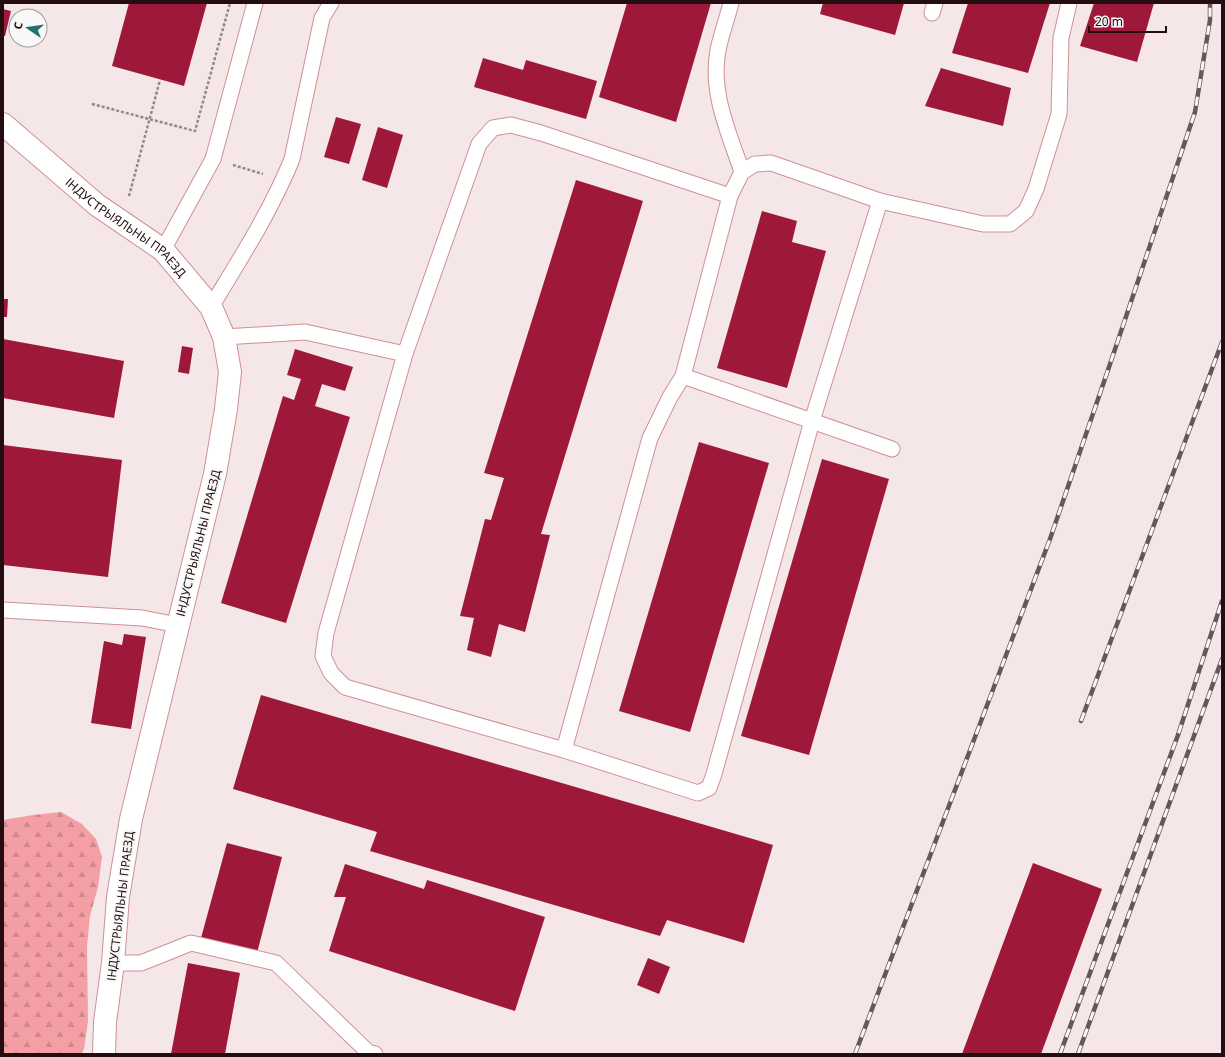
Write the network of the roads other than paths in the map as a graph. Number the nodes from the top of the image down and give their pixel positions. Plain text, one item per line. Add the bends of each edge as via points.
1 (255, 3) edge
2 (331, 3) edge
3 (731, 3) edge
4 (1069, 3) edge
5 (3, 124) edge
6 (742, 172) junction
7 (730, 196) junction
8 (880, 202) junction
9 (163, 250) junction
10 (210, 307) junction
11 (224, 337) junction
12 (405, 354) junction
13 (683, 376) junction
14 (812, 421) junction
15 (892, 449) dead end
16 (3, 610) edge
17 (178, 625) junction
18 (564, 750) junction
19 (113, 963) junction
20 (104, 1054) edge
21 (376, 1054) edge

1 - 9 lane via 213,160
2 - 10 lane via 322,18 292,158 284,180 257,232
3 - 6 lane via 718,51 717,75 719,101
4 - 8 lane via 1061,38 1059,114 1036,190 1026,210 1010,224 983,224
5 - 9 street, ІНДУСТРЫЯЛЬНЫ ПРАЕЗД via 97,205
6 - 7 lane
6 - 8 lane via 755,164 771,163
7 - 12 lane via 541,133 511,125 493,128 479,144
7 - 13 lane
8 - 14 lane
9 - 10 street, ІНДУСТРЫЯЛЬНЫ ПРАЕЗД
10 - 11 street, ІНДУСТРЫЯЛЬНЫ ПРАЕЗД
11 - 12 lane via 305,332
11 - 17 street, ІНДУСТРЫЯЛЬНЫ ПРАЕЗД via 230,372 226,409 215,474
12 - 18 lane via 326,633 323,656 331,674 345,687
13 - 14 lane
13 - 18 lane via 650,438
14 - 15 lane
14 - 18 lane via 709,788 698,793 689,791
16 - 17 lane via 142,618
17 - 19 street, ІНДУСТРЫЯЛЬНЫ ПРАЕЗД via 131,819 118,896
19 - 20 street, ІНДУСТРЫЯЛЬНЫ ПРАЕЗД via 105,1022
19 - 21 lane via 141,963 191,943 276,963 369,1052

